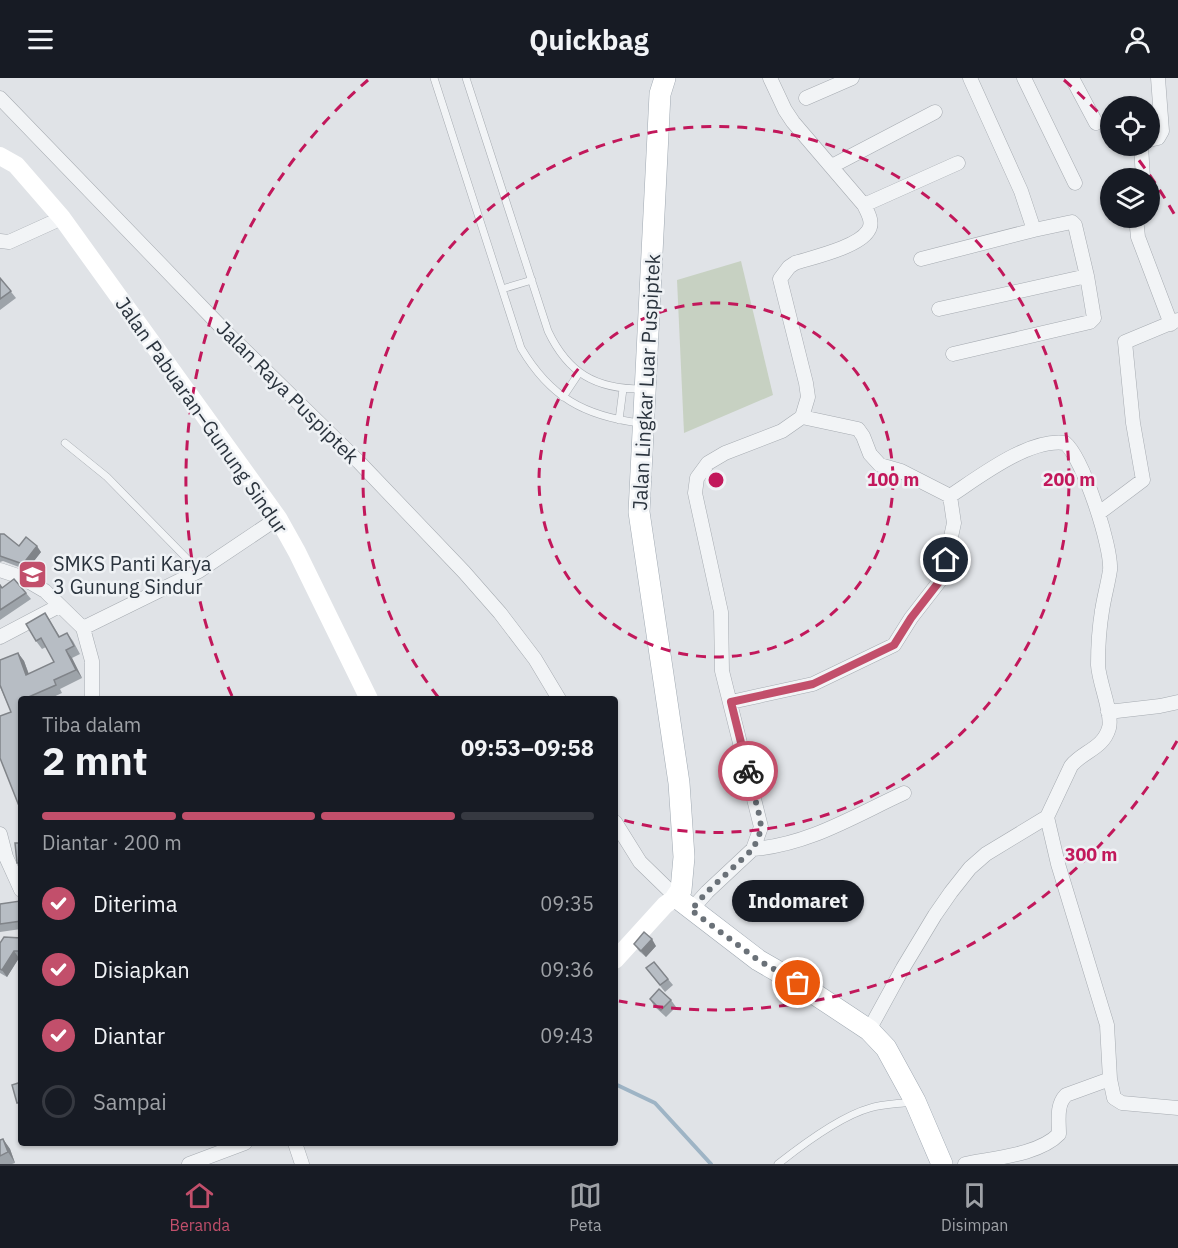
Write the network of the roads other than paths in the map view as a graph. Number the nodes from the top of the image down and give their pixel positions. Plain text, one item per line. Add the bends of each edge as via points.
1 (434, 78) edge
2 (466, 78) edge
3 (665, 78) edge
4 (770, 78) edge
5 (852, 78) edge
6 (970, 78) edge
7 (1024, 78) edge
8 (1072, 78) edge
9 (1158, 78) edge
10 (1159, 96) edge
11 (0, 98) edge
12 (806, 98) dead end
13 (1160, 104) edge
14 (935, 112) dead end
15 (1096, 123) dead end
16 (1160, 134) edge
17 (0, 156) edge
18 (958, 163) dead end
19 (832, 166) junction
20 (1074, 183) dead end
21 (864, 205) junction
22 (62, 218) junction
23 (1137, 228) edge
24 (1034, 230) junction
25 (0, 242) edge
26 (921, 259) dead end
27 (1087, 276) junction
28 (532, 279) junction
29 (502, 289) junction
30 (939, 309) dead end
31 (1174, 322) edge
32 (953, 354) dead end
33 (579, 373) junction
34 (623, 389) junction
35 (644, 389) junction
36 (563, 398) junction
37 (802, 417) junction
38 (619, 420) junction
39 (642, 423) junction
40 (65, 443) dead end
41 (950, 496) junction
42 (1099, 513) junction
43 (278, 518) junction
44 (0, 570) edge
45 (199, 571) junction
46 (58, 606) junction
47 (83, 628) junction
48 (0, 637) edge
49 (92, 696) edge
50 (368, 696) edge
51 (557, 696) edge
52 (731, 702) junction
53 (1178, 702) edge
54 (1108, 712) junction
55 (904, 793) dead end
56 (1047, 817) junction
57 (618, 827) edge
58 (0, 834) edge
59 (753, 849) junction
60 (18, 883) edge
61 (683, 904) junction
62 (618, 957) edge
63 (869, 1030) junction
64 (1110, 1079) junction
65 (915, 1101) junction
66 (1178, 1108) edge
67 (230, 1146) edge
68 (296, 1146) edge
69 (215, 1149) edge
70 (189, 1164) edge
71 (302, 1164) edge
72 (778, 1164) edge
73 (942, 1164) edge
74 (965, 1164) edge

1 - 29 lane
2 - 28 lane
3 - 35 main road, Jalan Lingkar Luar Puspiptek via 660,94
4 - 19 street via 793,122
5 - 12 street
6 - 24 street via 1022,191
7 - 20 street
8 - 15 street
9 - 10 street
11 - 51 street, Jalan Raya Puspiptek via 464,572 535,659
13 - 16 street
14 - 19 street
17 - 22 street, Jalan Pabuaran–Gunung Sindur via 16,165
18 - 21 street
19 - 21 street
21 - 37 street via 871,221 865,235 795,263 780,279 806,383 808,396
22 - 25 street via 9,242
22 - 43 street, Jalan Pabuaran–Gunung Sindur
23 - 31 street
24 - 26 street
24 - 27 street via 1072,222
27 - 30 street
27 - 32 street via 1094,318 1090,322
28 - 29 lane
28 - 33 lane via 548,331 567,363
29 - 36 lane via 522,348 534,370
31 - 42 street via 1124,345 1143,480
33 - 34 lane
33 - 36 lane
34 - 35 lane
34 - 38 lane
35 - 39 main road, Jalan Lingkar Luar Puspiptek
36 - 38 lane via 585,410
37 - 41 street via 858,429 880,465 901,471
37 - 52 street via 782,431 708,463 695,487 721,612 721,661
38 - 39 lane
39 - 61 main road, Jalan Lingkar Luar Puspiptek via 639,512 679,783
40 - 45 lane via 106,477
41 - 42 street via 1021,453 1062,442 1074,455
41 - 52 street via 954,523 942,578 894,645 813,684
42 - 54 street via 1110,568 1098,637 1099,678
43 - 45 street
43 - 50 street, Jalan Pabuaran–Gunung Sindur
44 - 46 street via 45,591
45 - 47 street
46 - 47 street
46 - 48 street
47 - 49 street via 92,661
52 - 59 street via 760,818
53 - 54 street
54 - 56 street via 1110,725 1104,738 1071,766
55 - 59 street via 806,839
56 - 63 street via 970,868 935,915
56 - 64 street via 1107,1025
57 - 61 street via 640,862
58 - 60 street
59 - 61 street via 707,892
61 - 62 street via 665,905
61 - 63 main road via 758,960
63 - 65 main road via 886,1048
64 - 66 street via 1118,1101
64 - 74 street via 1061,1100 1059,1134 1043,1147
65 - 72 lane via 859,1112
65 - 73 main road
67 - 69 street
68 - 71 street
69 - 70 street

